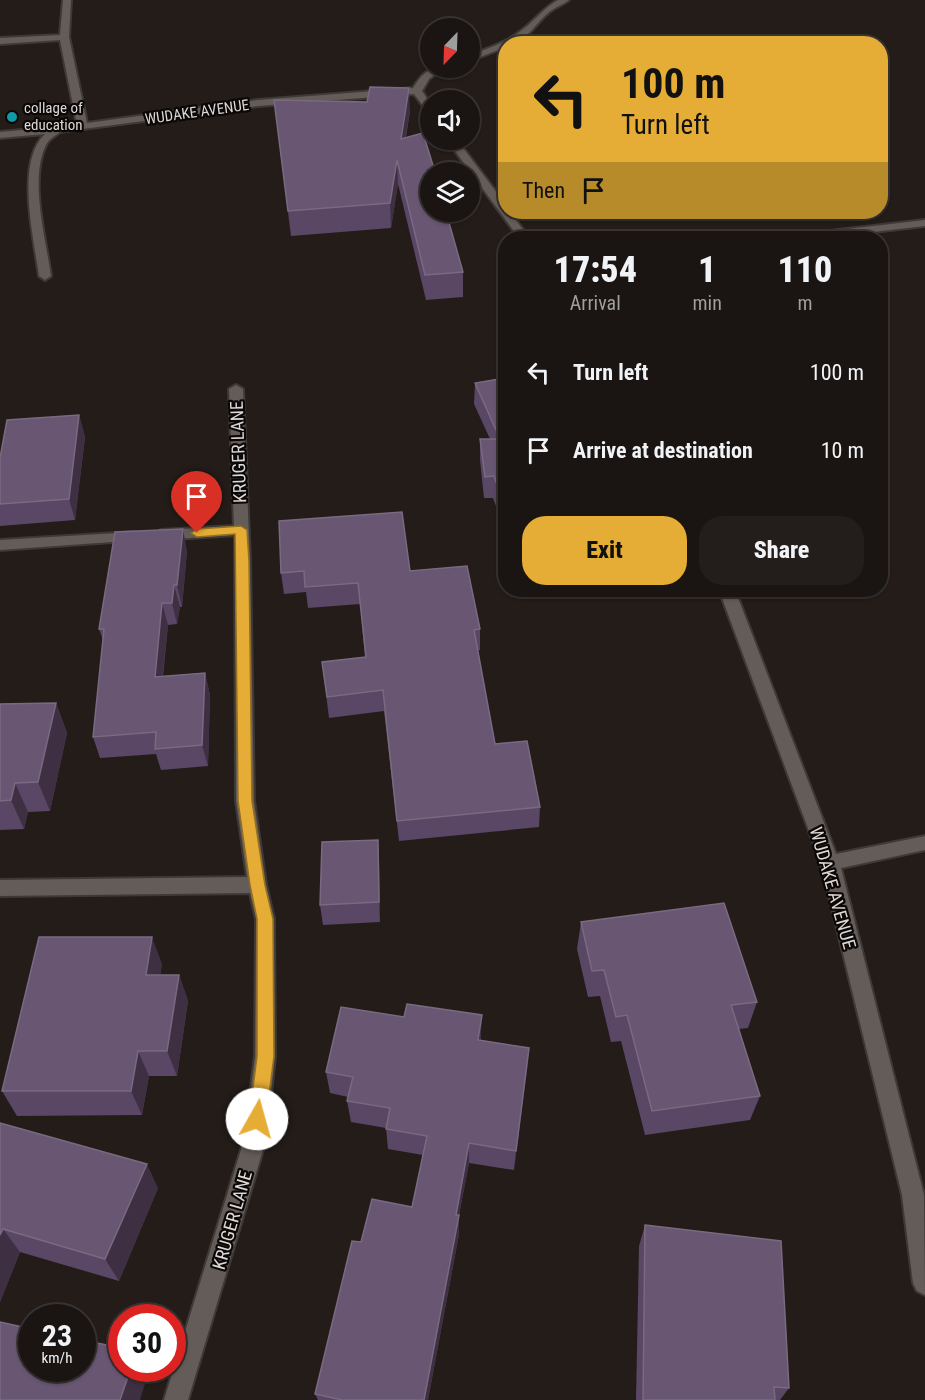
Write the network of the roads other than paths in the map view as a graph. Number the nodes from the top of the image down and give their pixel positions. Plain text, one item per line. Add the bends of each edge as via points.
1 (67, 0) edge
2 (565, 0) edge
3 (520, 36) edge
4 (64, 37) junction
5 (0, 41) edge
6 (498, 47) edge
7 (480, 54) edge
8 (423, 78) edge
9 (417, 91) junction
10 (420, 95) edge
11 (83, 127) junction
12 (58, 129) junction
13 (0, 135) edge
14 (460, 150) edge
15 (498, 202) edge
16 (925, 223) edge
17 (856, 231) edge
18 (45, 276) dead end
19 (236, 389) dead end
20 (241, 530) junction
21 (0, 545) edge
22 (731, 597) edge
23 (925, 843) edge
24 (830, 863) junction
25 (257, 885) junction
26 (0, 888) edge
27 (919, 1197) edge
28 (925, 1283) edge
29 (176, 1400) edge

1 - 4 street
2 - 3 street via 548,9
4 - 5 street
4 - 11 street
6 - 7 street
8 - 9 street
9 - 10 street
9 - 11 street, WUDAKE AVENUE via 258,103
11 - 12 street, WUDAKE AVENUE
12 - 13 street, WUDAKE AVENUE
12 - 18 street via 47,136 41,147 34,184
14 - 15 street
16 - 17 street
19 - 20 street, KRUGER LANE
20 - 21 street
20 - 25 street, KRUGER LANE via 245,801
22 - 24 street, WUDAKE AVENUE
23 - 24 street
24 - 27 street, WUDAKE AVENUE
25 - 26 street
25 - 29 street, KRUGER LANE via 265,919 265,1056 255,1140
27 - 28 street, WUDAKE AVENUE

